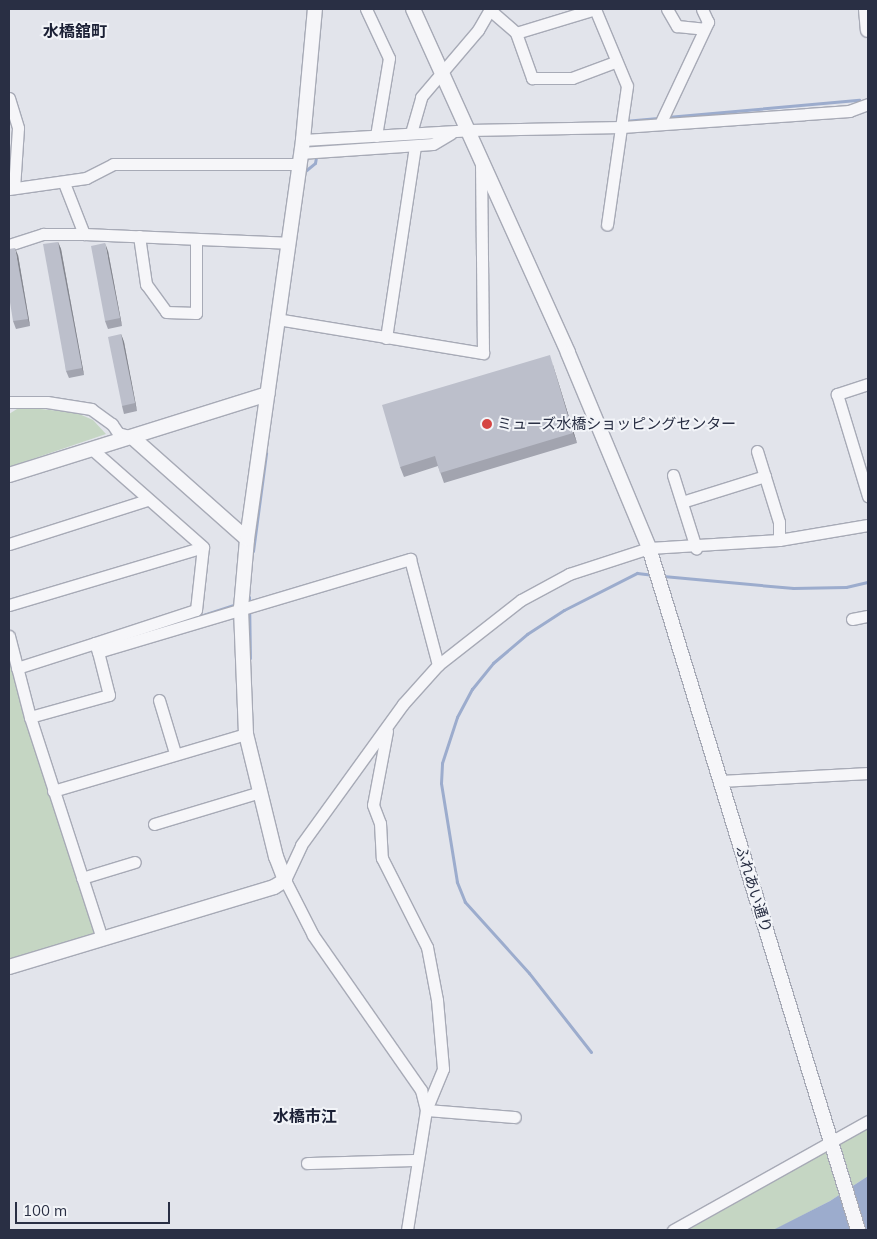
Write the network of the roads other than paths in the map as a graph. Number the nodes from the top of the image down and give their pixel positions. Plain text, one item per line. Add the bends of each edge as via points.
1 (315, 9) edge
2 (366, 9) edge
3 (413, 9) edge
4 (490, 9) edge
5 (667, 9) edge
6 (702, 9) edge
7 (866, 9) edge
8 (704, 29) junction
9 (868, 30) edge
10 (516, 33) junction
11 (615, 62) junction
12 (441, 72) junction
13 (9, 98) edge
14 (868, 104) edge
15 (660, 124) junction
16 (622, 127) junction
17 (469, 130) junction
18 (411, 133) junction
19 (451, 133) junction
20 (376, 136) junction
21 (414, 146) junction
22 (301, 152) junction
23 (480, 156) junction
24 (64, 183) junction
25 (11, 189) edge
26 (607, 225) dead end
27 (84, 234) junction
28 (138, 236) junction
29 (196, 239) junction
30 (287, 243) junction
31 (9, 245) edge
32 (277, 319) junction
33 (386, 338) junction
34 (868, 384) edge
35 (268, 394) junction
36 (9, 402) edge
37 (132, 437) junction
38 (92, 450) junction
39 (757, 451) dead end
40 (9, 474) edge
41 (673, 475) dead end
42 (765, 476) junction
43 (868, 496) edge
44 (147, 500) junction
45 (682, 502) junction
46 (868, 525) edge
47 (247, 539) junction
48 (779, 540) junction
49 (9, 544) edge
50 (203, 547) junction
51 (649, 548) junction
52 (696, 548) junction
53 (9, 605) edge
54 (241, 608) junction
55 (868, 616) edge
56 (852, 619) dead end
57 (9, 636) edge
58 (96, 648) junction
59 (438, 665) junction
60 (17, 668) junction
61 (160, 700) dead end
62 (30, 717) junction
63 (387, 726) junction
64 (246, 734) junction
65 (175, 753) junction
66 (868, 773) edge
67 (721, 781) junction
68 (53, 791) junction
69 (260, 792) junction
70 (154, 824) dead end
71 (135, 862) dead end
72 (82, 878) junction
73 (284, 880) junction
74 (102, 939) junction
75 (9, 967) edge
76 (426, 1110) junction
77 (516, 1117) dead end
78 (868, 1121) edge
79 (832, 1146) junction
80 (417, 1160) junction
81 (307, 1163) dead end
82 (407, 1230) edge
83 (673, 1230) edge
84 (858, 1230) edge

1 - 22 street
2 - 20 street via 389,58
3 - 12 street, ふれあい通り
4 - 10 street
4 - 12 street via 478,30
5 - 8 street via 677,26
6 - 8 street via 708,22
7 - 9 street
8 - 15 street
10 - 11 street via 532,78 572,78
10 - 11 street via 594,9
11 - 16 street via 627,86
12 - 17 street, ふれあい通り
12 - 18 street via 421,97
13 - 25 street via 18,128
14 - 15 street via 849,111
15 - 16 street
16 - 17 street
16 - 26 street
17 - 19 street
17 - 23 street, ふれあい通り
18 - 19 street
18 - 20 street
19 - 21 street via 433,144
20 - 22 street
21 - 22 street
21 - 33 street
22 - 24 street via 113,164 86,178
22 - 30 street
23 - 33 street via 483,353
23 - 51 street, ふれあい通り via 568,353
24 - 25 street
24 - 27 street
27 - 28 street
27 - 31 street via 43,234
28 - 29 street
28 - 29 street via 146,284 166,312 196,313
29 - 30 street
30 - 32 street
32 - 33 street
32 - 35 street
34 - 43 street via 837,394
35 - 37 street
35 - 47 street
36 - 37 street via 47,402 91,409 112,424 118,433
37 - 38 street
37 - 47 street
38 - 40 street
38 - 44 street
39 - 42 street
41 - 45 street
42 - 45 street
42 - 48 street via 779,522
44 - 49 street
44 - 50 street
45 - 52 street
46 - 48 street
47 - 54 street
48 - 52 street
50 - 53 street
50 - 58 street via 196,610
51 - 52 street
51 - 59 street via 569,574 520,600
51 - 67 street, ふれあい通り
54 - 58 street
54 - 59 street via 410,560
54 - 64 street
55 - 56 street
57 - 60 street
58 - 60 street
58 - 62 street via 110,695
59 - 63 street
60 - 62 street
61 - 65 street
62 - 68 street
63 - 73 street via 301,844
63 - 76 street via 373,805 380,823 382,858 427,947 437,1000 444,1068
64 - 65 street
64 - 69 street
65 - 68 street
66 - 67 street
67 - 79 street, ふれあい通り
68 - 72 street
69 - 70 street
69 - 73 street
71 - 72 street
72 - 74 street
73 - 74 street via 274,887
73 - 76 street via 313,935 414,1076
74 - 75 street
76 - 77 street
76 - 80 street
78 - 79 street
79 - 83 street
79 - 84 street, ふれあい通り
80 - 81 street
80 - 82 street

